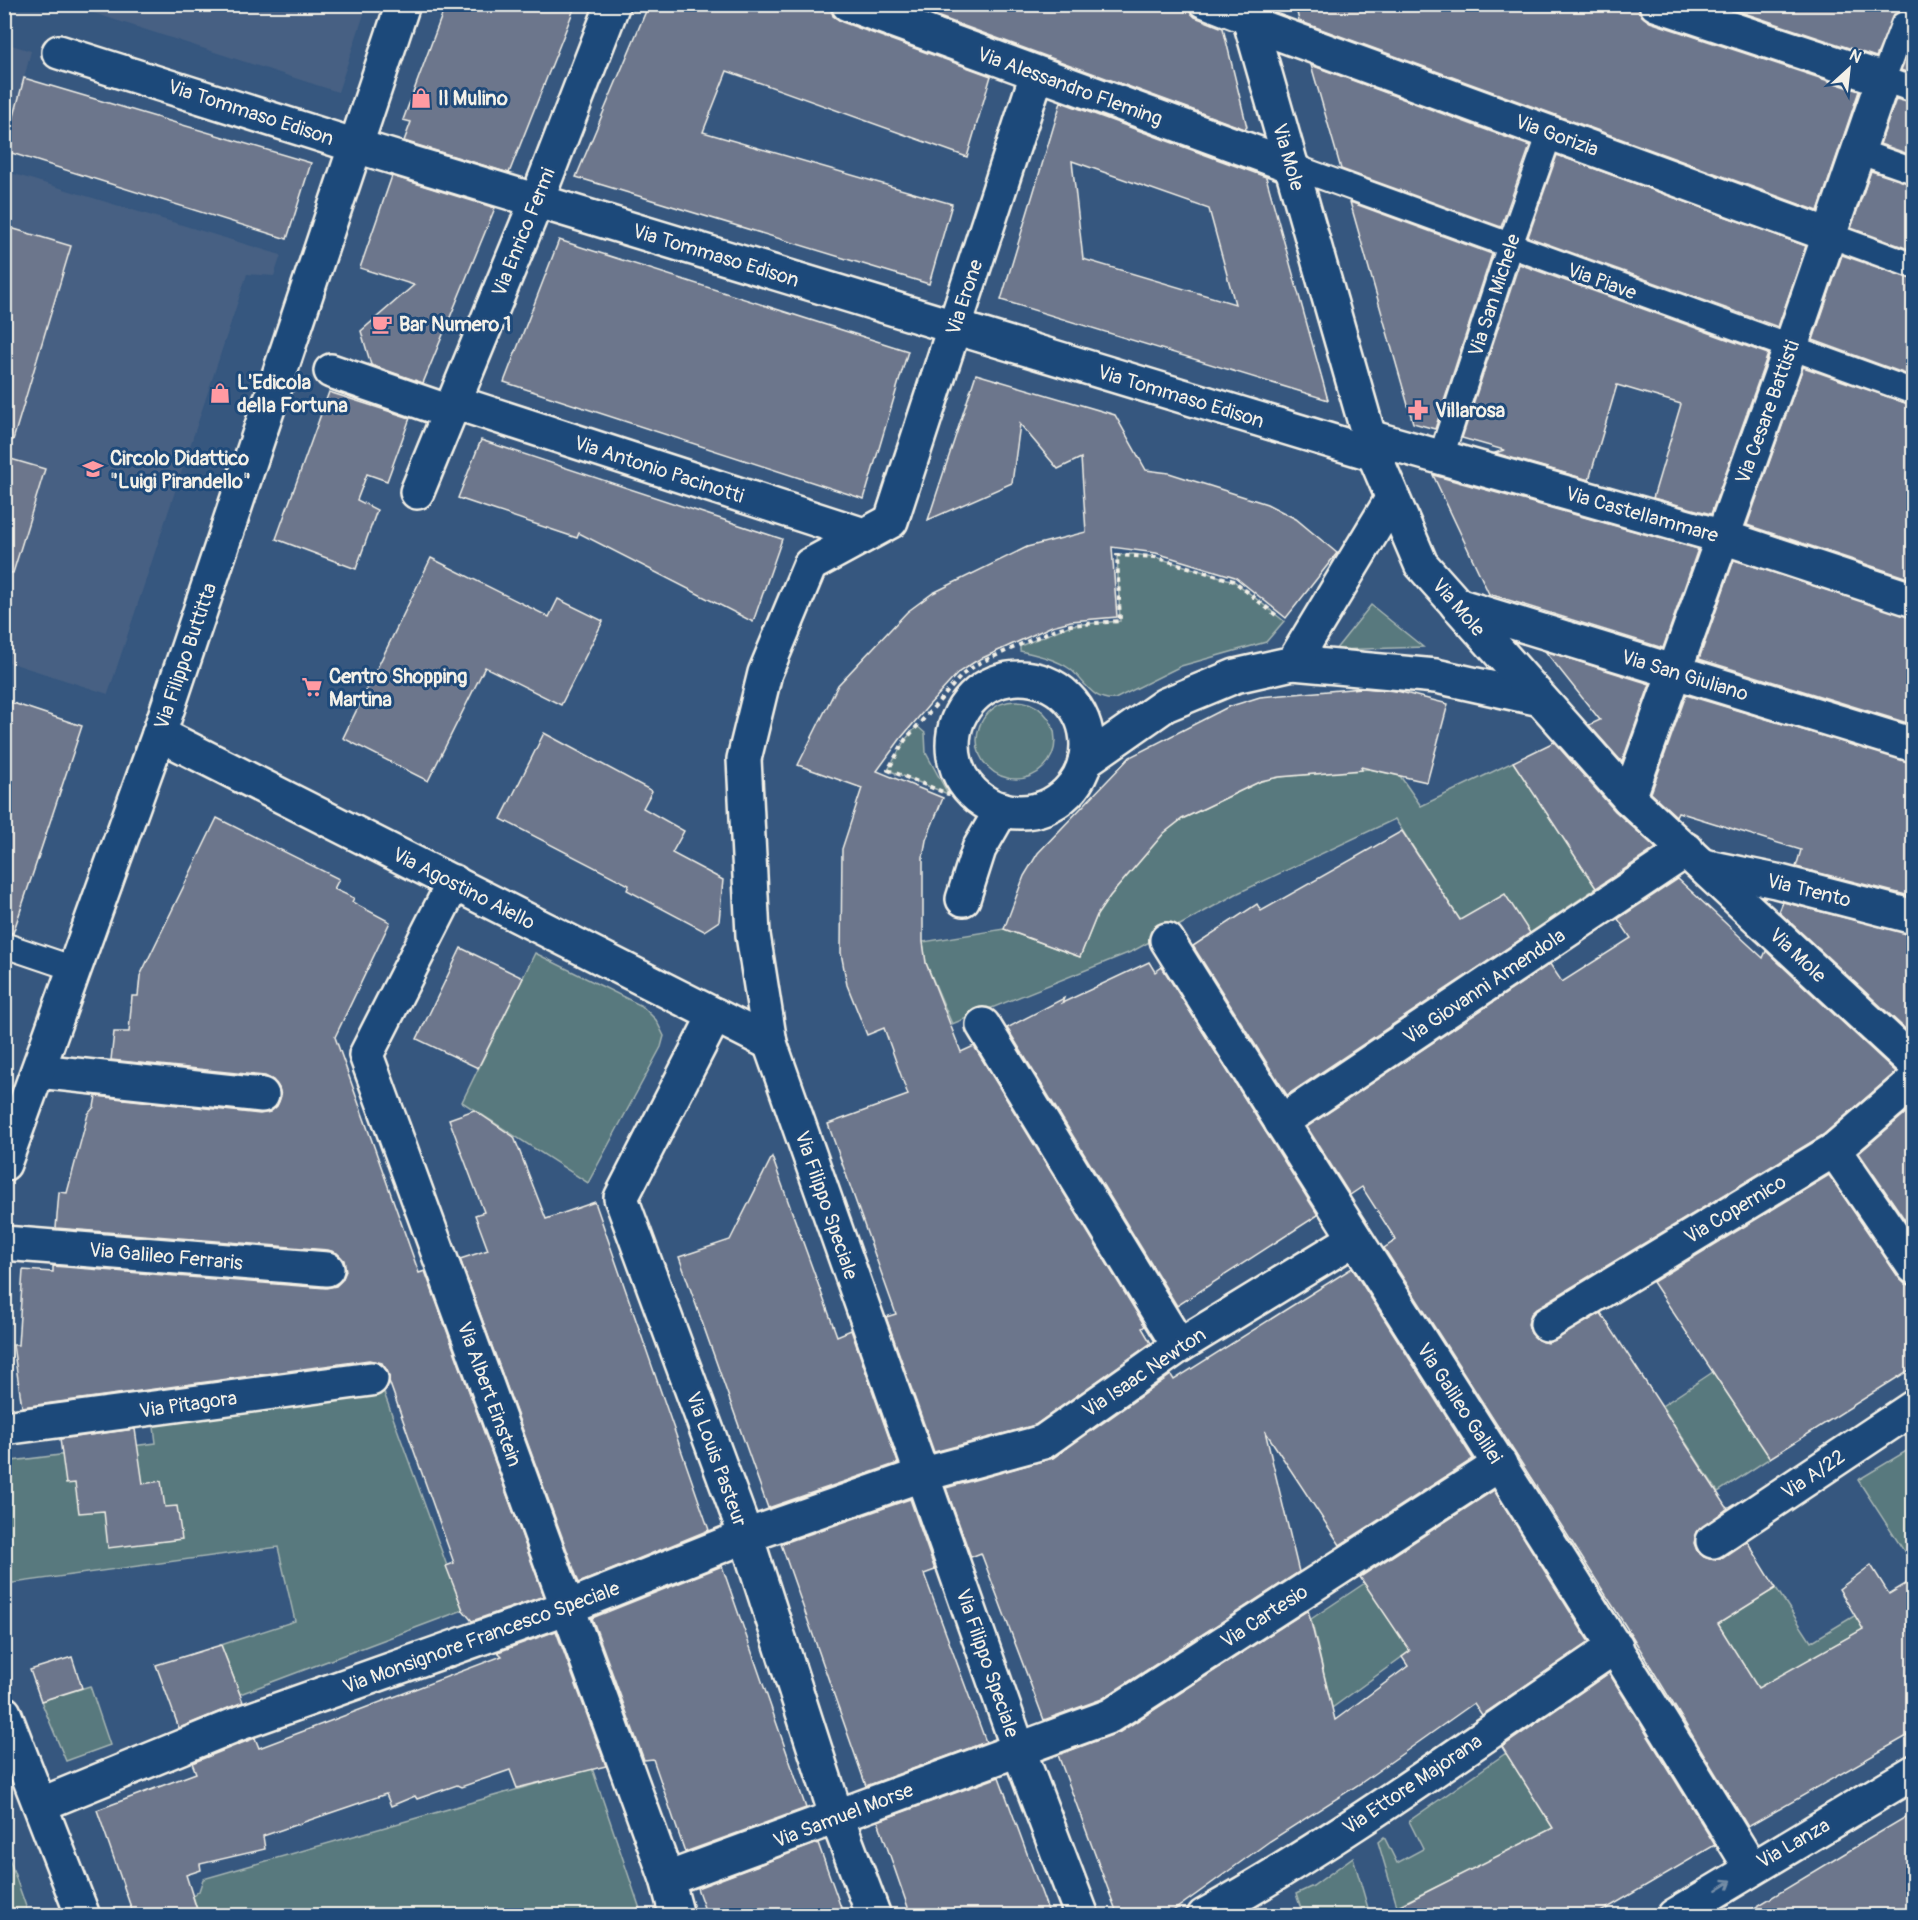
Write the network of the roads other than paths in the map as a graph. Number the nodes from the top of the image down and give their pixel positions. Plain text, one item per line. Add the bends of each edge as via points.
1 (403, 4) edge
2 (613, 4) edge
3 (848, 4) edge
4 (1201, 4) edge
5 (1656, 4) edge
6 (1248, 14) edge
7 (1903, 25) dead end
8 (59, 52) dead end
9 (1036, 74) junction
10 (1883, 80) junction
11 (1914, 90) edge
12 (1550, 133) junction
13 (356, 146) junction
14 (1857, 151) junction
15 (1292, 166) junction
16 (1914, 171) edge
17 (537, 200) junction
18 (1829, 235) junction
19 (1509, 248) junction
20 (1914, 266) edge
21 (954, 327) junction
22 (1790, 349) junction
23 (331, 371) dead end
24 (1914, 392) edge
25 (452, 407) junction
26 (1372, 446) junction
27 (1442, 458) junction
28 (417, 492) dead end
29 (1392, 499) junction
30 (878, 528) junction
31 (1723, 537) junction
32 (1914, 600) edge
33 (1457, 605) junction
34 (1300, 652) junction
35 (1674, 672) junction
36 (1540, 699) junction
37 (159, 734) junction
38 (1914, 745) edge
39 (1085, 761) junction
40 (1629, 798) junction
41 (1002, 809) junction
42 (1695, 858) junction
43 (453, 882) junction
44 (963, 898) dead end
45 (1914, 917) edge
46 (1167, 940) dead end
47 (4, 945) edge
48 (75, 969) junction
49 (715, 1015) junction
50 (983, 1025) dead end
51 (770, 1043) junction
52 (1912, 1061) edge
53 (38, 1071) junction
54 (262, 1095) dead end
55 (1281, 1122) junction
56 (1834, 1150) junction
57 (4, 1164) edge
58 (1354, 1239) junction
59 (4, 1243) edge
60 (1914, 1267) edge
61 (327, 1269) dead end
62 (1547, 1324) dead end
63 (1179, 1346) junction
64 (371, 1379) dead end
65 (1914, 1407) edge
66 (4, 1428) edge
67 (1500, 1464) junction
68 (921, 1475) junction
69 (746, 1536) junction
70 (1713, 1541) dead end
71 (568, 1607) junction
72 (1616, 1646) junction
73 (4, 1713) edge
74 (1018, 1748) junction
75 (1914, 1772) edge
76 (42, 1804) junction
77 (837, 1818) junction
78 (1751, 1868) junction
79 (667, 1879) junction
80 (83, 1916) edge
81 (677, 1916) edge
82 (874, 1916) edge
83 (1082, 1916) edge
84 (1204, 1916) edge
85 (1674, 1916) edge

1 - 13 street, Via Filippo Buttitta
2 - 17 street, Via Enrico Fermi
3 - 9 street, Via Alessandro Fleming
4 - 6 lane, Via Gorizia
5 - 10 street
6 - 12 street, Via Gorizia
6 - 15 street, Via Mole
7 - 10 lane, Via Cesare Battisti
8 - 13 street, Via Tommaso Edison
9 - 15 street, Via Alessandro Fleming
9 - 21 street, Via Erone
10 - 11 lane
10 - 14 street, Via Cesare Battisti
12 - 18 street, Via Gorizia
12 - 19 lane, Via San Michele
13 - 17 street, Via Tommaso Edison
13 - 37 street, Via Filippo Buttitta
14 - 16 lane
14 - 18 street, Via Cesare Battisti
15 - 19 lane, Via Piave
15 - 26 street, Via Mole
17 - 21 street, Via Tommaso Edison
17 - 25 street, Via Enrico Fermi
18 - 20 lane, Via Gorizia
18 - 22 street, Via Cesare Battisti
19 - 22 lane, Via Piave
19 - 27 lane, Via San Michele
21 - 26 street, Via Tommaso Edison
21 - 30 street, Via Erone
22 - 24 lane, Via Piave
22 - 31 street, Via Cesare Battisti
23 - 25 street, Via Antonio Pacinotti
25 - 28 street, Via Enrico Fermi
25 - 30 street, Via Antonio Pacinotti
26 - 27 street, Via Castellammare
26 - 29 street, Via Mole
27 - 31 street, Via Castellammare
29 - 33 street, Via Mole via 1421,564
29 - 34 street
30 - 51 street, Via Filippo Speciale via 810,565 765,673 744,759 753,935
31 - 32 street, Via Castellammare
31 - 35 street, Via Cesare Battisti
33 - 35 street, Via San Giuliano
33 - 36 street, Via Mole
34 - 36 street
34 - 39 street via 1165,705
35 - 38 street, Via San Giuliano
35 - 40 street, Via Cesare Battisti
36 - 40 street, Via Mole
37 - 43 street, Via Agostino Aiello
37 - 48 street, Via Filippo Buttitta
39 - 41 street via 1077,781 1063,797 1033,809
39 - 41 street via 1081,716 1068,697 1048,684 1026,678 1003,679 982,689 965,705 955,725 952,747 956,767 967,786 982,800
40 - 42 street, Via Mole
41 - 44 street via 979,849
42 - 45 street, Via Trento
42 - 52 street, Via Mole
42 - 55 street, Via Giovanni Amendola
43 - 49 street, Via Agostino Aiello
43 - 71 street, Via Albert Einstein via 366,1055
46 - 55 street, Via Galileo Galilei
47 - 48 lane
48 - 53 street, Via Filippo Buttitta
49 - 51 street, Via Agostino Aiello
49 - 69 street, Via Louis Pasteur via 621,1198
50 - 63 street
51 - 68 street, Via Filippo Speciale
52 - 56 street, Via Copernico
53 - 54 street
53 - 57 street, Via Filippo Buttitta
55 - 58 street, Via Galileo Galilei
56 - 60 street
56 - 62 street, Via Copernico
58 - 63 street, Via Isaac Newton
58 - 67 street, Via Galileo Galilei
59 - 61 street, Via Galileo Ferraris
63 - 68 street, Via Isaac Newton via 1043,1442
64 - 66 street, Via Pitagora
65 - 70 street, Via A/22
67 - 72 street, Via Galileo Galilei
67 - 74 street, Via Cartesio via 1110,1716
68 - 69 street, Via Monsignore Francesco Speciale
68 - 74 street, Via Filippo Speciale
69 - 71 street, Via Monsignore Francesco Speciale
69 - 77 street, Via Louis Pasteur
71 - 76 street, Via Monsignore Francesco Speciale via 235,1725
71 - 79 street, Via Albert Einstein
72 - 78 street, Via Galileo Galilei
72 - 84 street, Via Ettore Majorana via 1297,1861
73 - 76 street
74 - 77 street, Via Samuel Morse
74 - 83 street, Via Filippo Speciale
75 - 78 street, Via Lanza
76 - 80 street
77 - 79 street, Via Samuel Morse
77 - 82 street, Via Louis Pasteur
85 -> 78 street, Via Lanza
79 - 81 street, Via Albert Einstein

